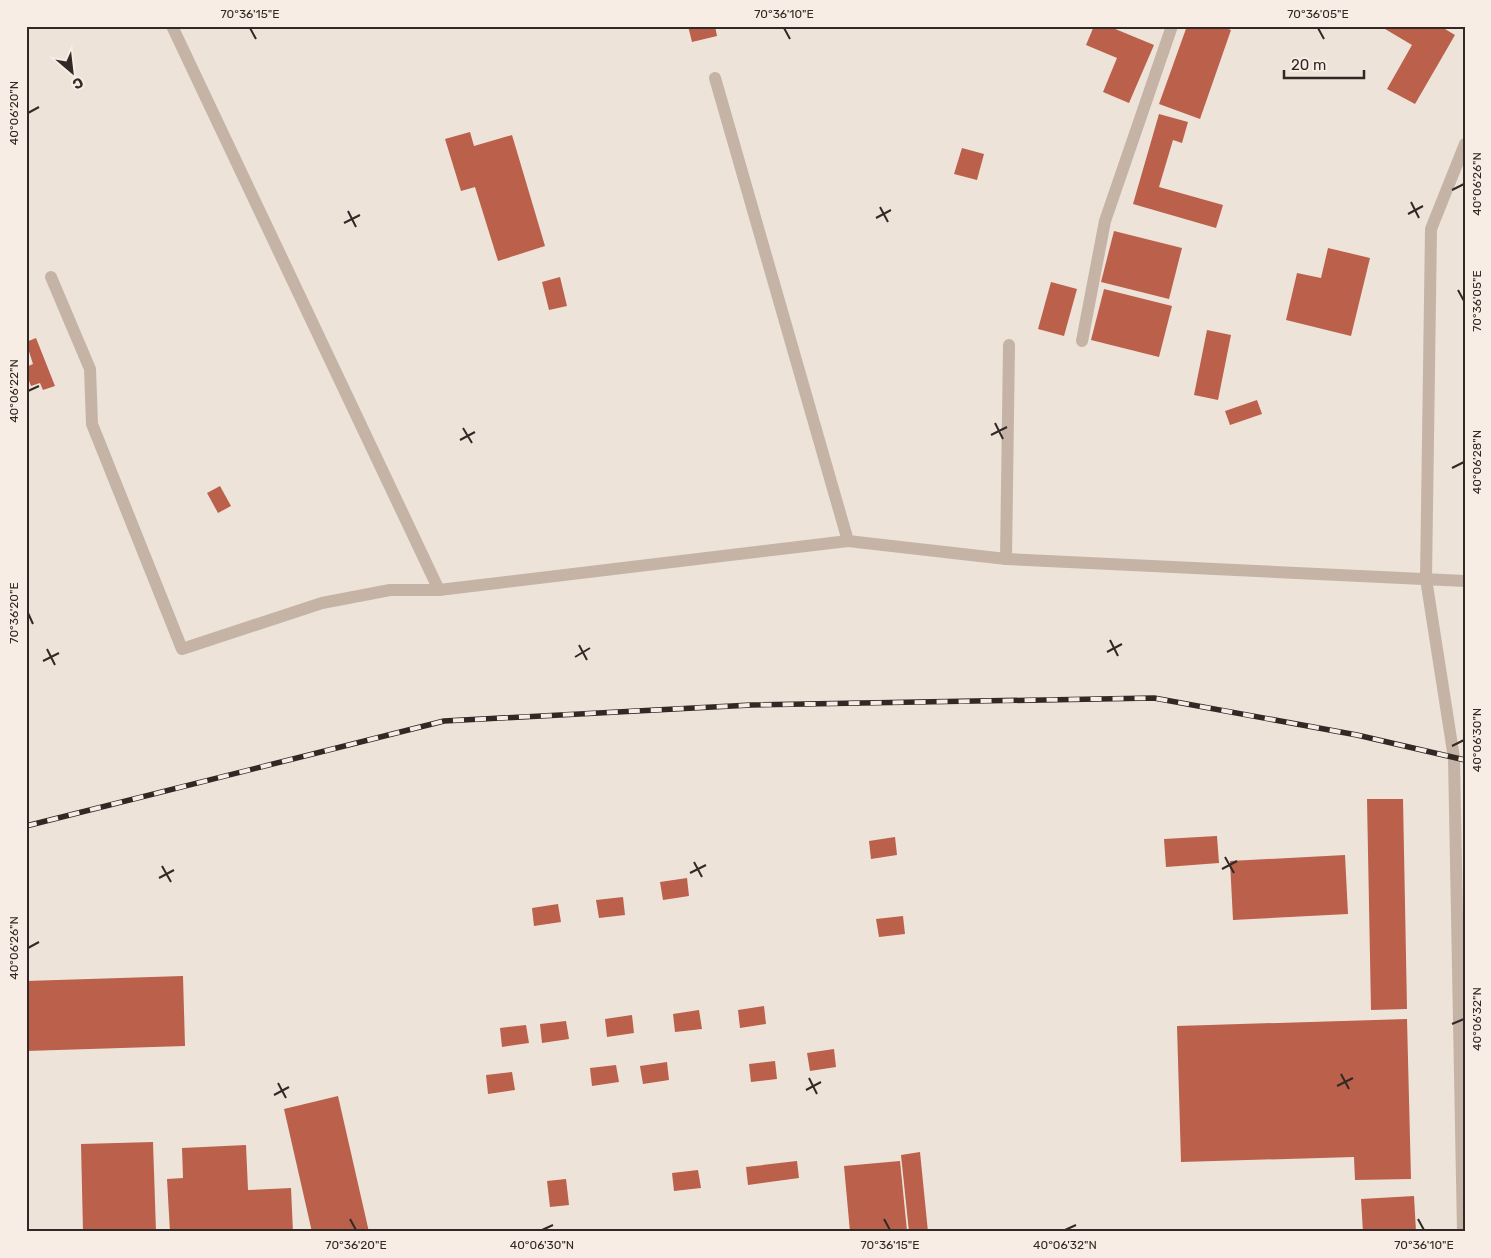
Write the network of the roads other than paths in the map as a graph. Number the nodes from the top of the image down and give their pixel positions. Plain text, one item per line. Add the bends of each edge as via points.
1 (172, 26) edge
2 (1172, 26) edge
3 (715, 78) dead end
4 (1465, 144) edge
5 (51, 277) dead end
6 (1082, 341) dead end
7 (1009, 345) dead end
8 (848, 541) junction
9 (1006, 558) junction
10 (1426, 579) junction
11 (1465, 581) edge
12 (439, 590) junction
13 (1463, 1232) edge

1 - 12 street
2 - 6 street via 1105,221
3 - 8 street
4 - 10 street via 1430,229
5 - 12 street via 90,370 92,424 182,649 322,603 390,590
7 - 9 street
8 - 9 street
8 - 12 street
9 - 10 street
10 - 11 street
10 - 13 street via 1454,758

